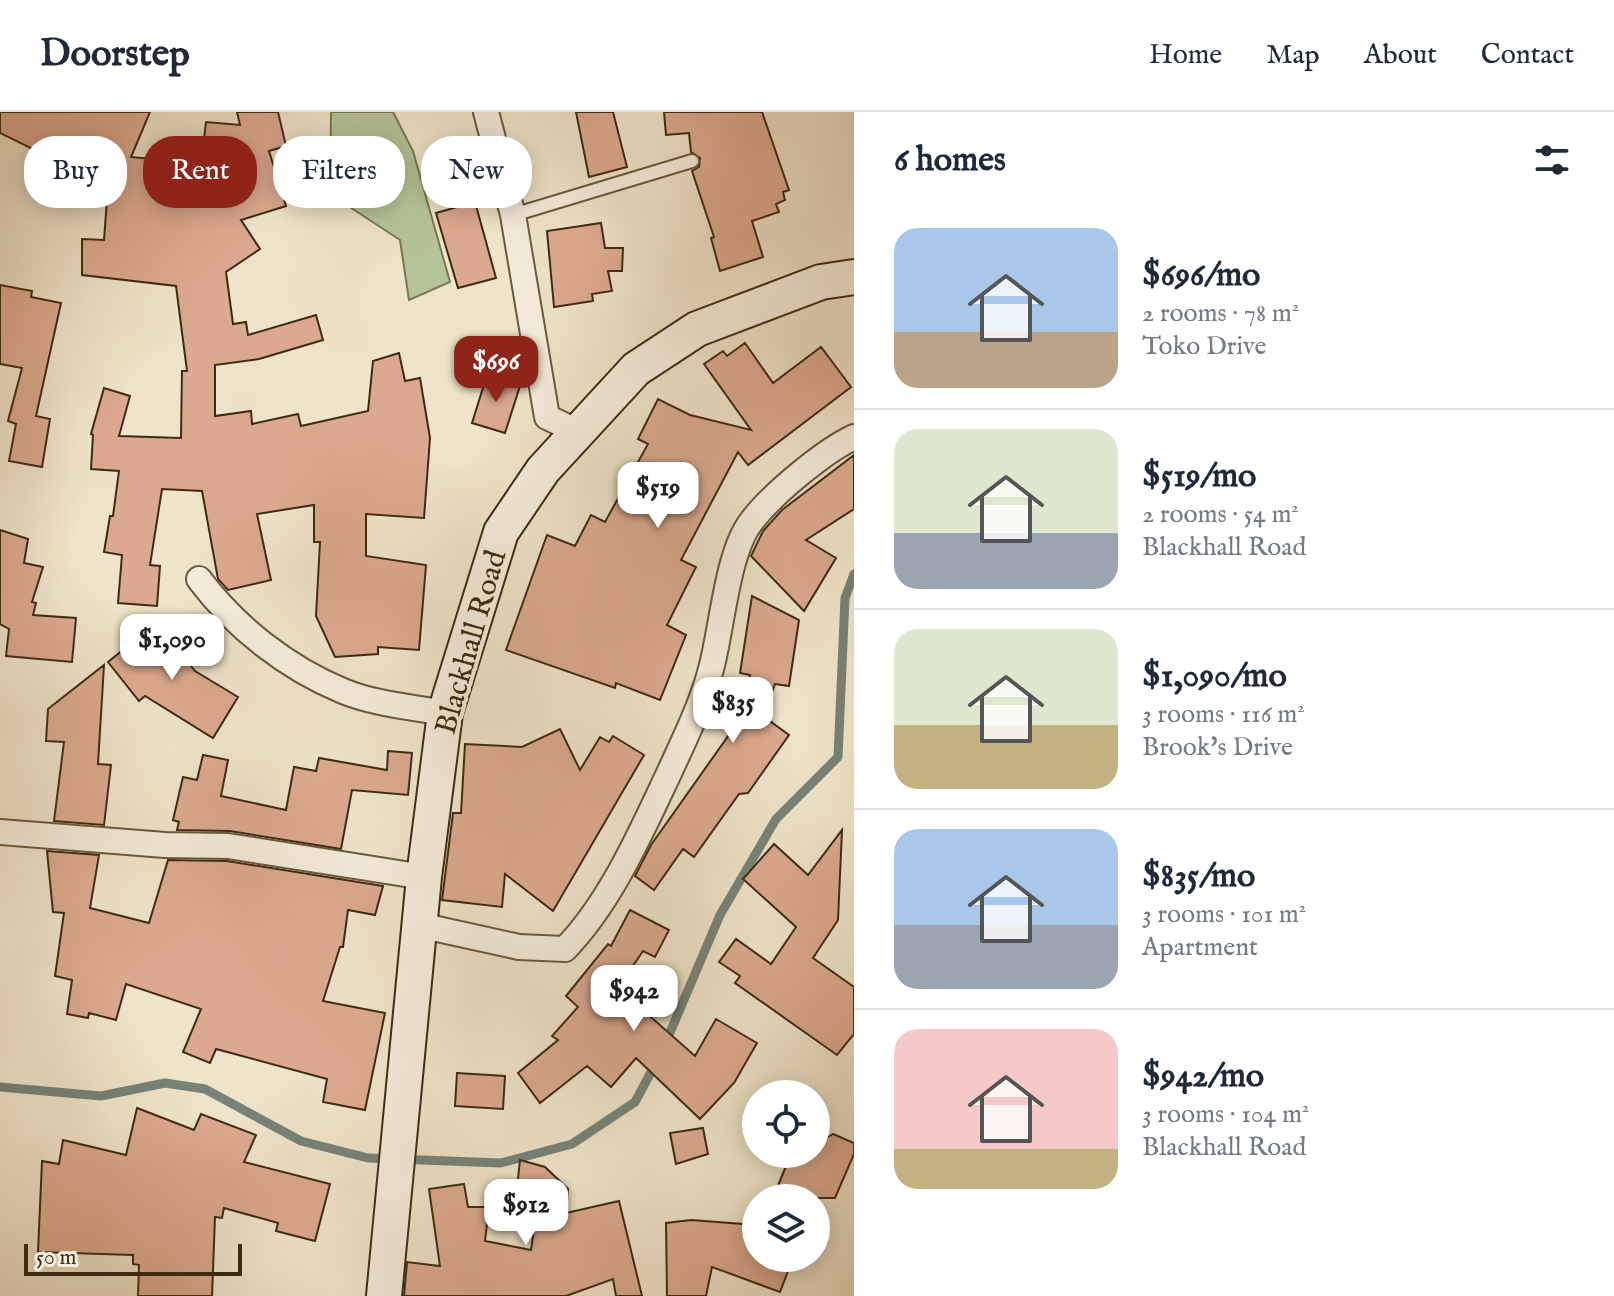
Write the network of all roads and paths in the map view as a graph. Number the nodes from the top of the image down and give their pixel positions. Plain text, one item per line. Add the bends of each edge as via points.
1 (486, 112) edge
2 (692, 161) dead end
3 (513, 215) junction
4 (854, 277) edge
5 (578, 432) junction
6 (854, 437) edge
7 (199, 579) dead end
8 (445, 713) junction
9 (0, 832) edge
10 (424, 877) junction
11 (419, 925) junction
12 (384, 1296) edge

1 - 3 street
2 - 3 lane
3 - 5 street via 547,417
4 - 5 main road, Blackhall Road via 821,282 697,329 636,369
5 - 8 main road, Blackhall Road via 543,470 501,532
6 - 11 street via 799,476 750,523 736,553 711,671 691,724 638,840 582,932 565,949 542,950
7 - 8 street via 251,635 344,692
8 - 10 main road, Blackhall Road
9 - 10 street via 228,846
10 - 11 main road, Blackhall Road
11 - 12 main road, Blackhall Road

